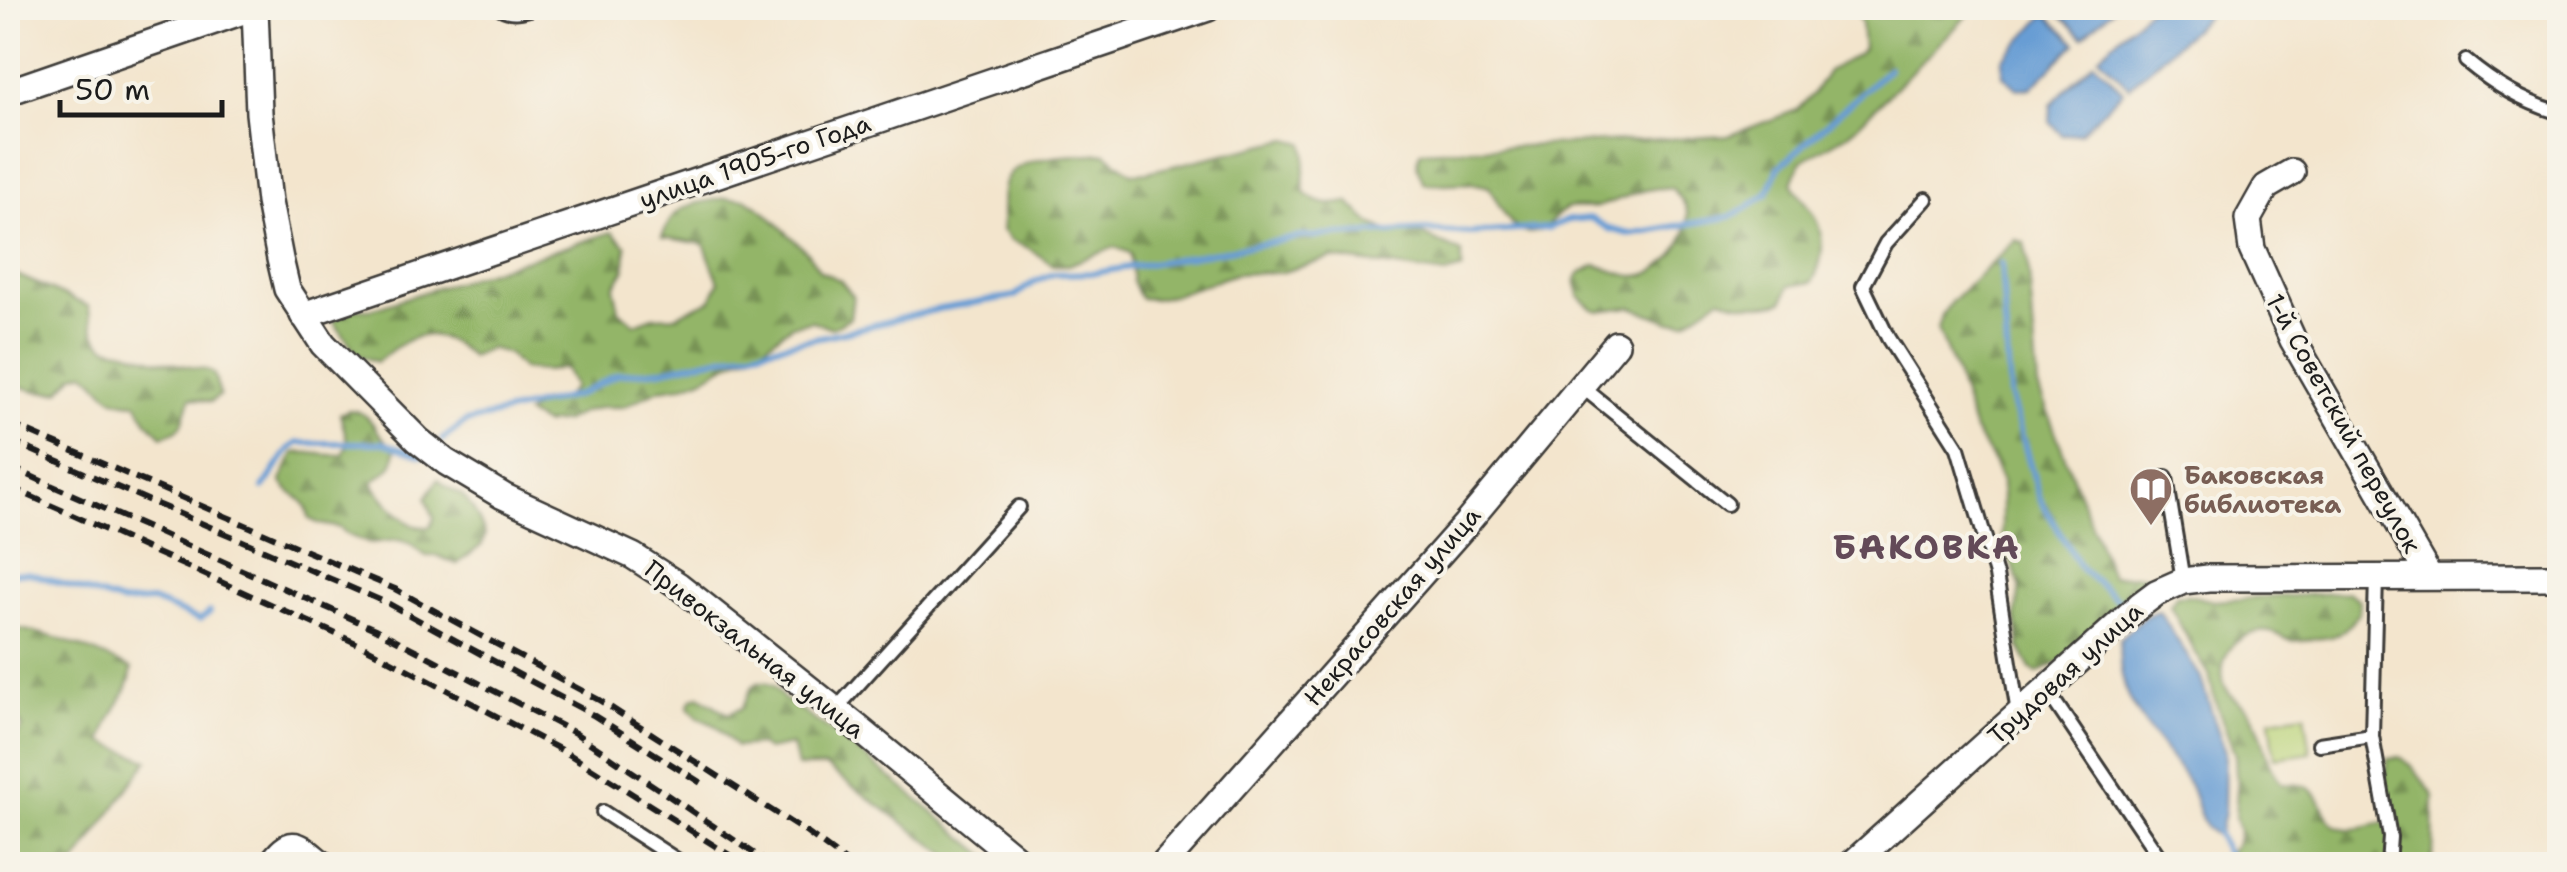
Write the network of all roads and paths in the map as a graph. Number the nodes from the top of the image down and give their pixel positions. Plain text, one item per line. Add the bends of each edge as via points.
1 (254, 8) edge
2 (501, 8) edge
3 (533, 8) edge
4 (1208, 8) edge
5 (2466, 61) dead end
6 (8, 92) edge
7 (2560, 113) edge
8 (2292, 172) dead end
9 (1926, 199) dead end
10 (302, 315) junction
11 (1616, 344) dead end
12 (1581, 386) junction
13 (2166, 477) dead end
14 (1728, 504) dead end
15 (1018, 507) dead end
16 (2376, 576) junction
17 (2429, 576) junction
18 (2560, 577) edge
19 (2183, 581) junction
20 (2046, 689) junction
21 (835, 710) junction
22 (2018, 713) junction
23 (2372, 736) junction
24 (2319, 744) dead end
25 (603, 812) dead end
26 (271, 864) edge
27 (322, 864) edge
28 (683, 864) edge
29 (1023, 864) edge
30 (1164, 864) edge
31 (1852, 864) edge
32 (2164, 864) edge
33 (2388, 864) edge

1 - 6 street
1 - 10 street, Привокзальная улица via 269,202 287,289
2 - 3 lane
4 - 10 street, улица 1905-го Года
5 - 7 lane via 2508,94
8 - 17 street, 1-й Советский переулок via 2266,187 2248,220 2252,249 2293,340
9 - 22 lane via 1886,243 1863,286 1958,448 1996,575
10 - 21 street, Привокзальная улица via 323,344 446,462 633,556
11 - 12 street, Некрасовская улица
12 - 14 lane
12 - 30 street, Некрасовская улица
13 - 19 lane
15 - 21 lane
16 - 17 street, Трудовая улица
16 - 19 street, Трудовая улица
16 - 23 lane
17 - 18 street, Трудовая улица
19 - 20 street, Трудовая улица via 2140,605
20 - 22 street, Трудовая улица
20 - 32 lane
21 - 29 street, Привокзальная улица
22 - 31 street, Трудовая улица
23 - 24 lane
23 - 33 lane via 2390,837
25 - 28 lane
26 - 27 street via 290,845

